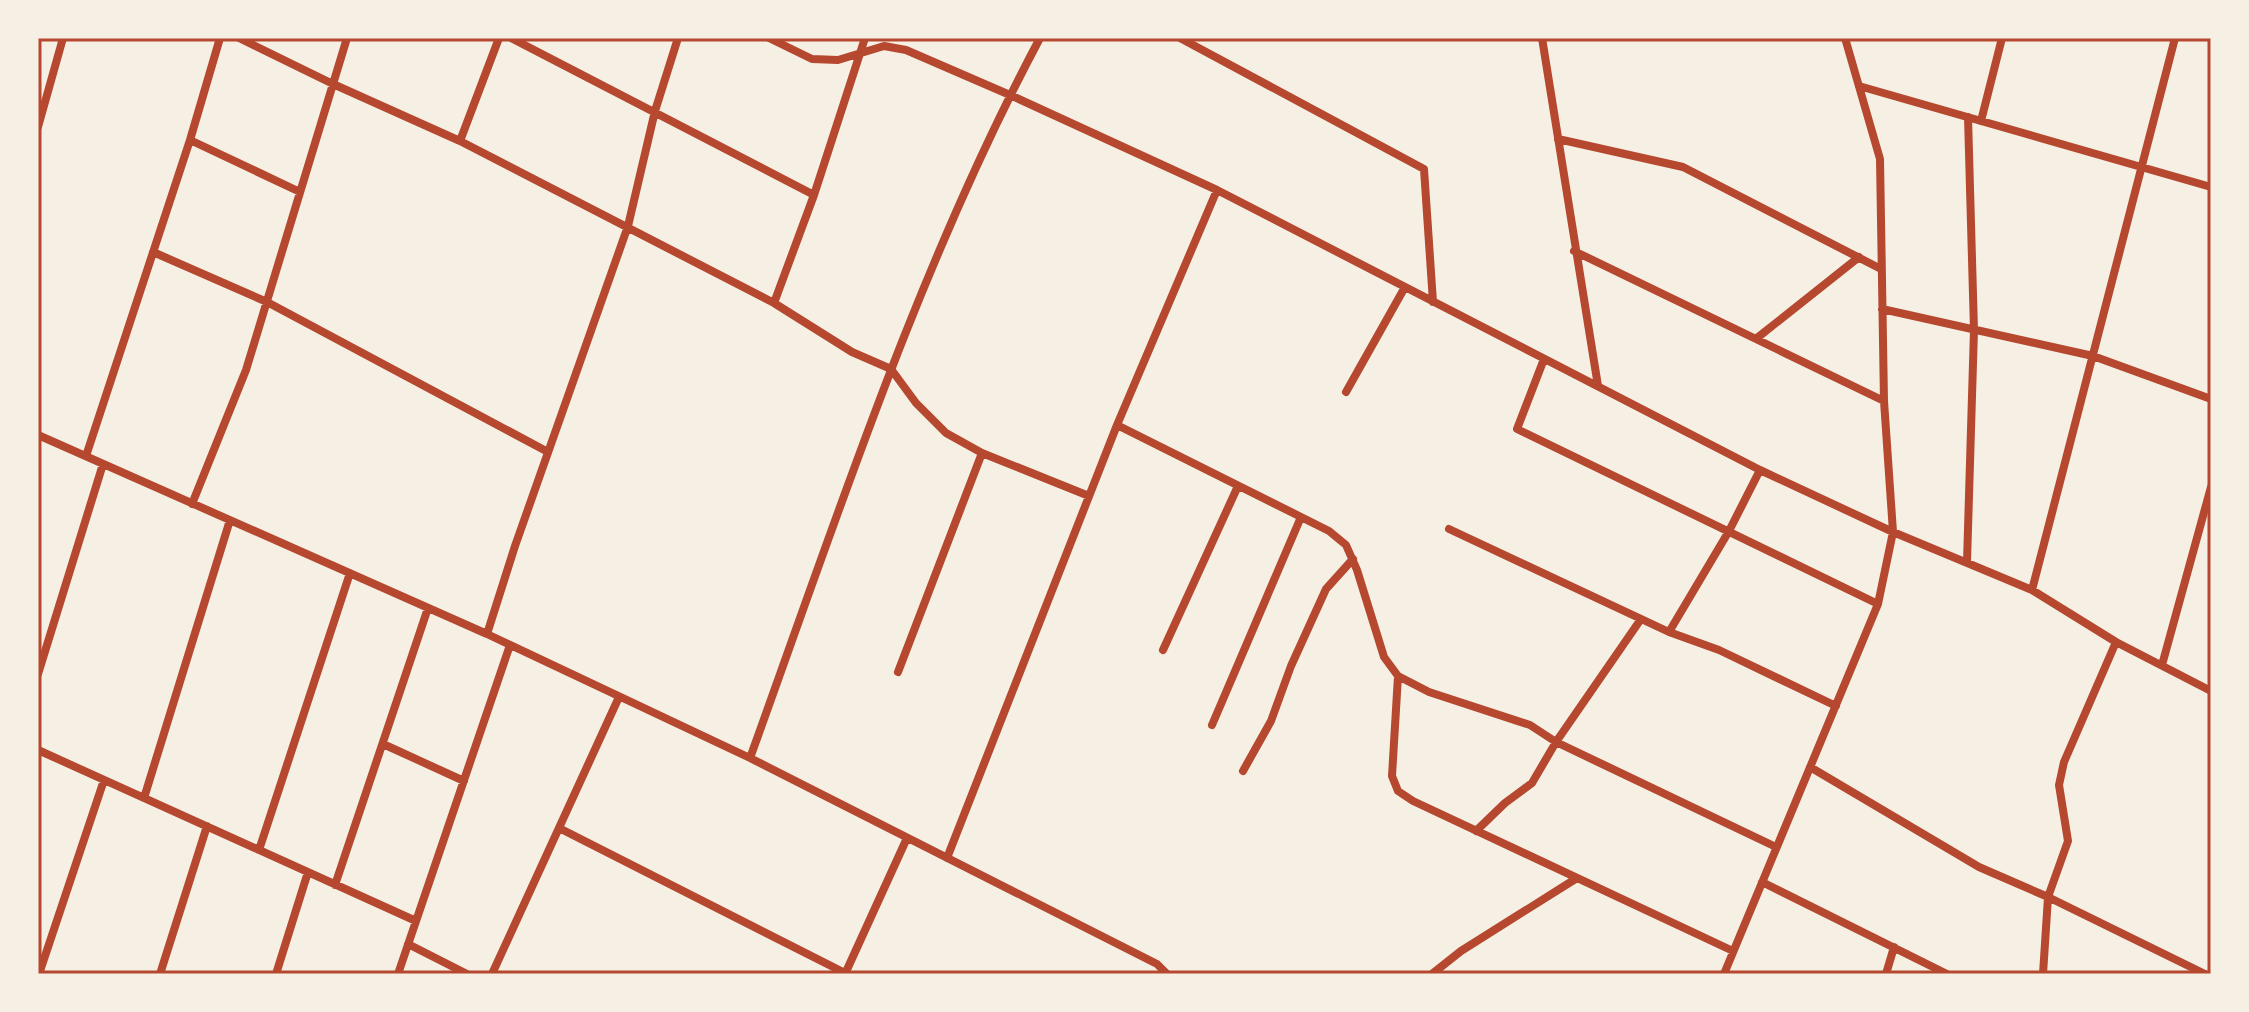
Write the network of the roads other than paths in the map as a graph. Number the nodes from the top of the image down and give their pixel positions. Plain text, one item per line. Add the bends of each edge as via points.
1 (63, 38) edge
2 (220, 38) edge
3 (239, 38) edge
4 (347, 38) edge
5 (499, 38) edge
6 (511, 38) edge
7 (678, 38) edge
8 (769, 38) edge
9 (865, 38) edge
10 (1040, 38) edge
11 (1180, 38) edge
12 (1542, 38) edge
13 (1845, 38) edge
14 (2002, 38) edge
15 (2175, 38) edge
16 (860, 52) junction
17 (333, 84) junction
18 (1859, 86) junction
19 (1010, 95) junction
20 (655, 111) junction
21 (1968, 117) junction
22 (1981, 121) junction
23 (38, 127) edge
24 (1558, 139) junction
25 (190, 140) junction
26 (460, 141) junction
27 (2141, 166) junction
28 (2211, 187) edge
29 (1217, 190) junction
30 (300, 192) junction
31 (814, 195) junction
32 (628, 226) junction
33 (1574, 251) junction
34 (153, 252) junction
35 (1859, 257) junction
36 (1881, 269) junction
37 (1405, 287) junction
38 (267, 302) junction
39 (1433, 302) junction
40 (774, 303) junction
41 (1882, 309) junction
42 (1974, 330) junction
43 (1757, 338) junction
44 (2093, 356) junction
45 (1544, 359) junction
46 (891, 369) junction
47 (1598, 386) junction
48 (1346, 392) dead end
49 (2211, 399) edge
50 (1884, 401) junction
51 (1117, 425) junction
52 (38, 435) edge
53 (548, 452) junction
54 (982, 453) junction
55 (86, 456) junction
56 (103, 464) junction
57 (1760, 470) junction
58 (1238, 486) junction
59 (2211, 487) edge
60 (1089, 496) junction
61 (192, 504) junction
62 (1301, 517) junction
63 (230, 520) junction
64 (1449, 529) dead end
65 (1729, 531) junction
66 (1893, 532) junction
67 (1353, 559) junction
68 (1967, 562) junction
69 (350, 573) junction
70 (2032, 590) junction
71 (1878, 604) junction
72 (428, 608) junction
73 (1641, 619) junction
74 (1669, 632) junction
75 (487, 634) junction
76 (2116, 642) junction
77 (510, 645) junction
78 (1163, 650) dead end
79 (2162, 665) junction
80 (898, 672) dead end
81 (38, 674) edge
82 (1398, 676) junction
83 (2211, 691) edge
84 (619, 697) junction
85 (1836, 706) junction
86 (1212, 725) dead end
87 (1556, 742) junction
88 (383, 744) junction
89 (38, 750) edge
90 (750, 758) junction
91 (1810, 767) junction
92 (1243, 771) dead end
93 (104, 780) junction
94 (464, 781) junction
95 (144, 798) junction
96 (207, 826) junction
97 (559, 828) junction
98 (1476, 831) junction
99 (907, 838) junction
100 (1776, 847) junction
101 (259, 850) junction
102 (947, 858) junction
103 (308, 872) junction
104 (1577, 878) junction
105 (1762, 882) junction
106 (335, 885) junction
107 (2048, 897) junction
108 (416, 921) junction
109 (408, 944) junction
110 (1894, 947) junction
111 (1733, 951) junction
112 (1155, 969) edge
113 (39, 974) edge
114 (160, 974) edge
115 (276, 974) edge
116 (398, 974) edge
117 (467, 974) edge
118 (492, 974) edge
119 (846, 974) edge
120 (1167, 974) edge
121 (1432, 974) edge
122 (1724, 974) edge
123 (1886, 974) edge
124 (1947, 974) edge
125 (2043, 974) edge
126 (2205, 974) edge

1 - 23 street
2 - 25 street
3 - 17 street
4 - 17 street
5 - 26 street
6 - 20 street
7 - 20 street
8 - 16 street via 812,59 838,60
9 - 16 street
10 - 19 street
11 - 39 street via 1424,169
12 - 24 street
13 - 18 street
14 - 22 street
15 - 27 street
16 - 19 street via 884,46 906,50
16 - 31 street
17 - 26 street
17 - 30 street
18 - 21 street
18 - 36 street via 1880,159
19 - 29 street
19 - 46 street
20 - 31 street
20 - 32 street
21 - 22 street
21 - 42 street
22 - 27 street
24 - 33 street
24 - 35 street via 1683,167
25 - 30 street
25 - 34 street
26 - 32 street
27 - 28 street
27 - 44 street
29 - 37 street
29 - 51 street
30 - 38 street
31 - 40 street
32 - 40 street
32 - 53 street
33 - 43 street
33 - 47 street
34 - 38 street
34 - 55 street
35 - 36 street
35 - 43 street
36 - 41 street
37 - 39 street
37 - 48 street
38 - 53 street
38 - 61 street
39 - 45 street
40 - 46 street via 852,352
41 - 42 street
41 - 50 street
42 - 44 street
42 - 68 street
43 - 50 street
44 - 49 street
44 - 70 street
45 - 47 street
45 - 65 street via 1517,429
46 - 54 street via 946,433
46 - 90 street
47 - 57 street
50 - 66 street
51 - 58 street
51 - 60 street
52 - 55 street
53 - 75 street
54 - 60 street
54 - 80 street
55 - 56 street
56 - 61 street
56 - 81 street
57 - 65 street
57 - 66 street
58 - 62 street
58 - 78 street
59 - 79 street
60 - 102 street
61 - 63 street
62 - 67 street via 1329,531
62 - 86 street
63 - 69 street
63 - 95 street
64 - 73 street
65 - 71 street
65 - 74 street
66 - 68 street
66 - 71 street
67 - 82 street via 1384,657
67 - 92 street via 1326,589 1271,721
68 - 70 street
69 - 72 street
69 - 101 street
70 - 76 street
71 - 85 street
72 - 75 street
72 - 88 street
73 - 74 street
73 - 87 street
74 - 85 street
75 - 77 street
76 - 79 street
76 - 107 street via 2064,762 2059,785 2068,841
77 - 84 street
77 - 94 street
79 - 83 street
82 - 87 street via 1429,692 1530,725
82 - 98 street via 1392,776 1398,791
84 - 90 street
84 - 97 street
85 - 91 street
87 - 98 street via 1532,783
87 - 100 street
88 - 94 street
88 - 106 street
89 - 93 street
90 - 99 street
91 - 100 street
91 - 107 street via 1979,867
93 - 95 street
93 - 113 street
94 - 108 street
95 - 96 street
96 - 101 street
96 - 114 street
97 - 118 street
97 - 119 street
98 - 104 street
99 - 102 street
99 - 119 street
100 - 105 street
101 - 103 street
102 - 112 street
103 - 106 street
103 - 115 street
104 - 111 street
104 - 121 street
105 - 110 street
105 - 111 street
106 - 108 street
107 - 125 street
107 - 126 street
108 - 109 street
109 - 116 street
109 - 117 street
110 - 123 street
110 - 124 street
111 - 122 street
112 - 120 street

